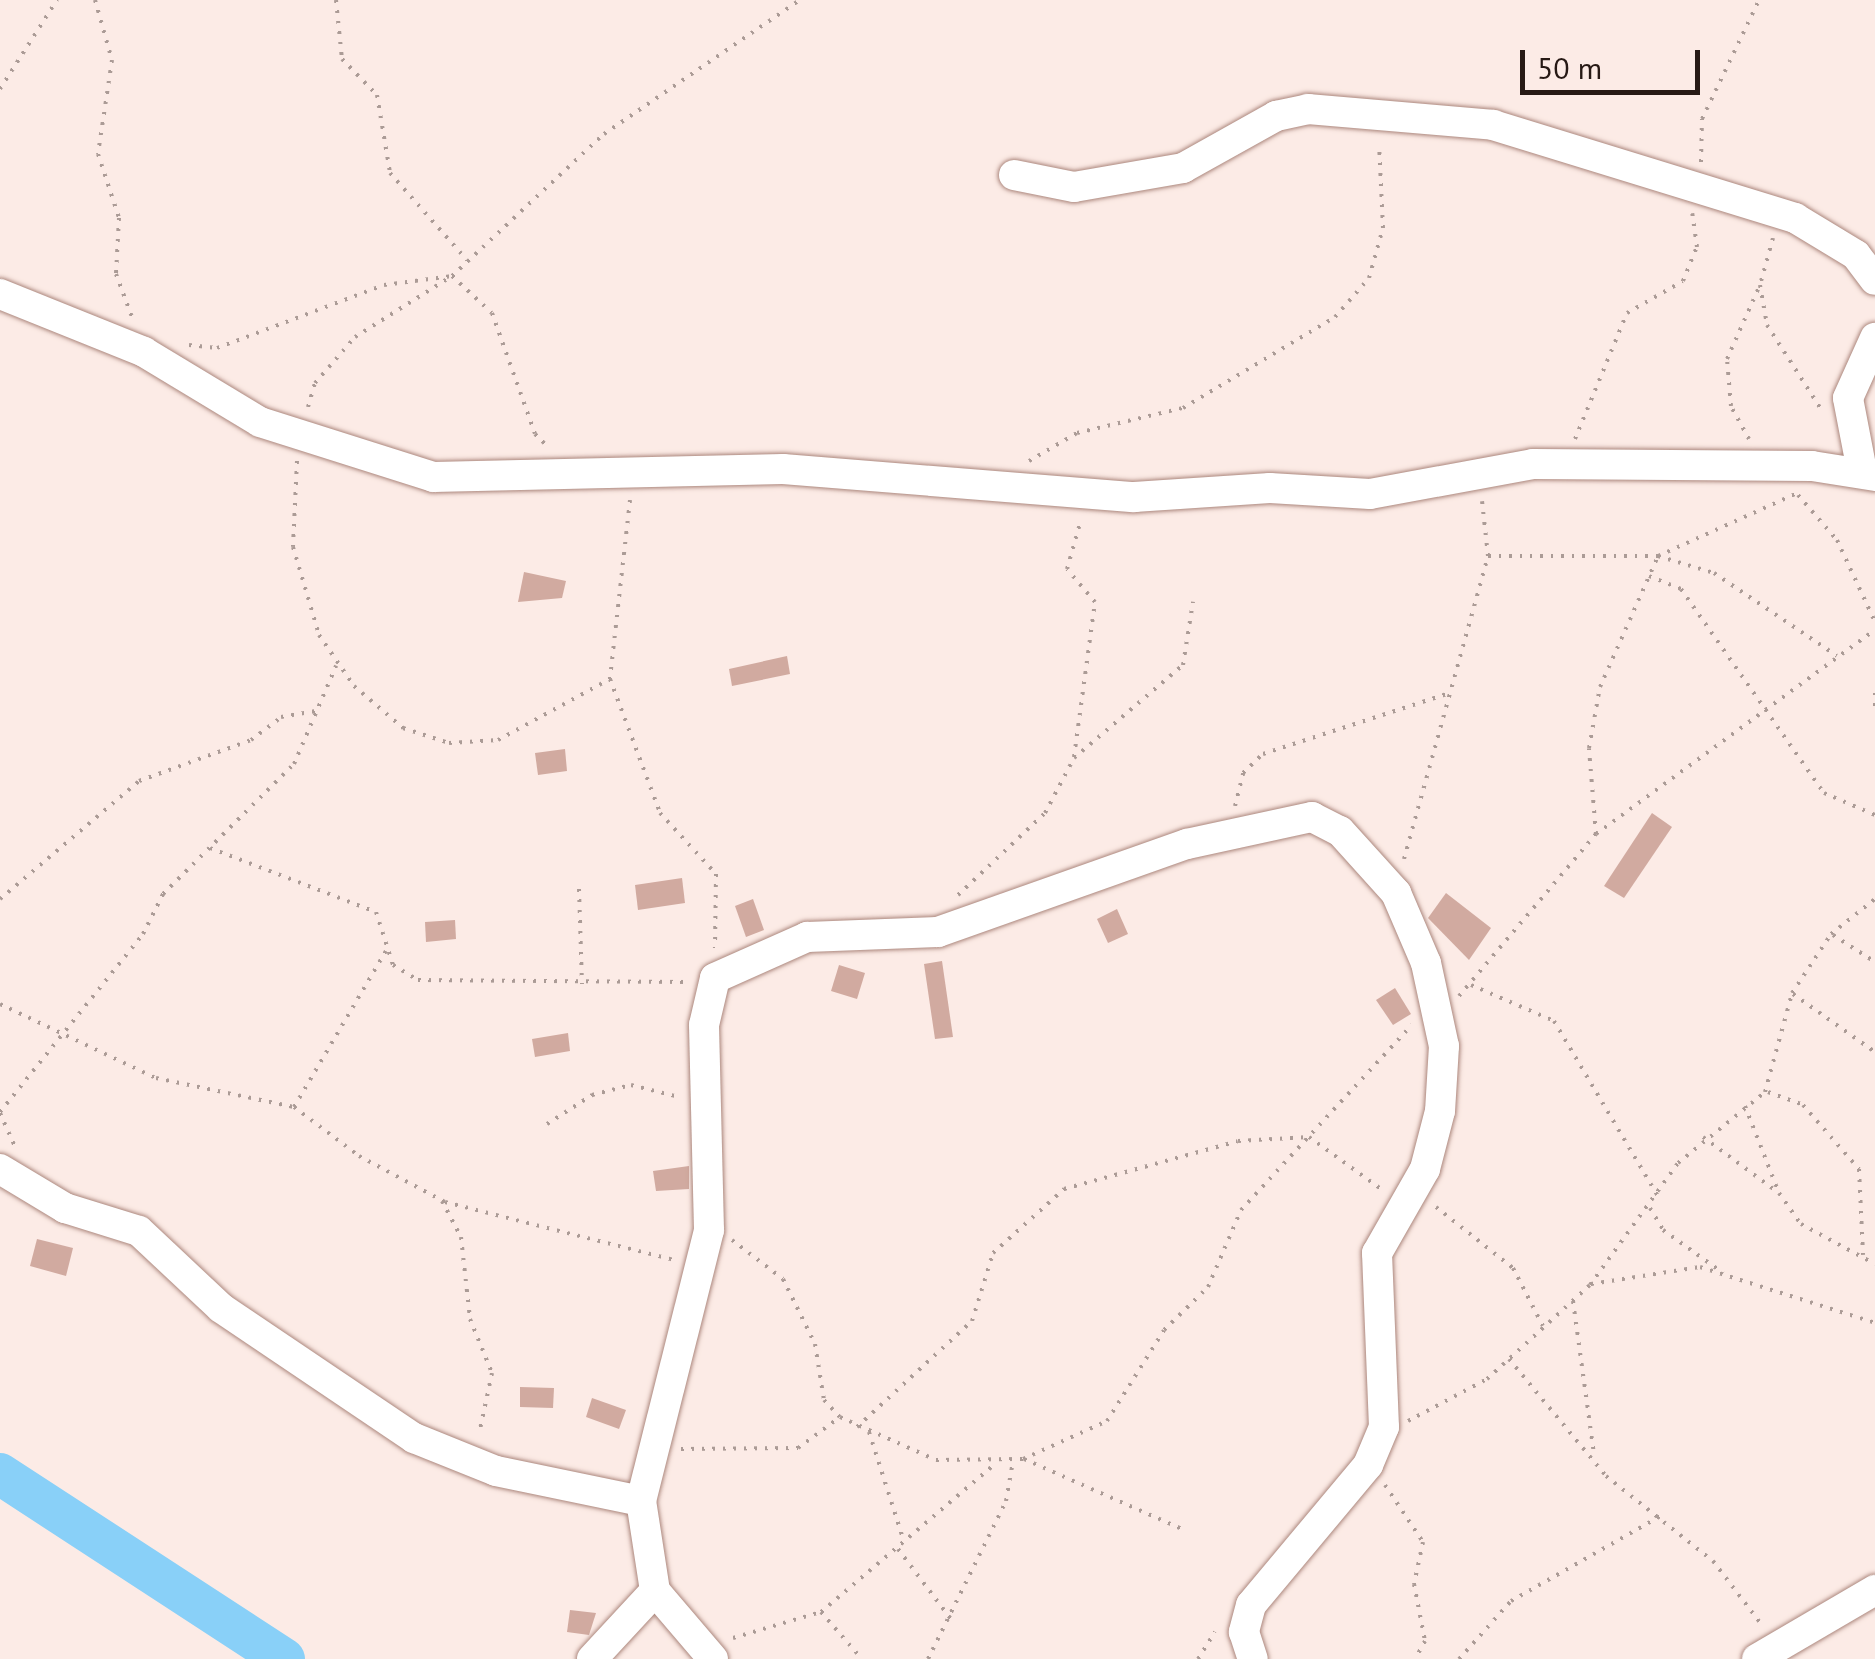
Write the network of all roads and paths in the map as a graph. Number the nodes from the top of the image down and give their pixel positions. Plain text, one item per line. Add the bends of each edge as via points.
1 (57, 0) edge
2 (95, 0) edge
3 (336, 0) edge
4 (800, 0) edge
5 (1759, 0) edge
6 (0, 88) edge
7 (1378, 114) junction
8 (1014, 175) dead end
9 (1701, 191) junction
10 (1795, 218) junction
11 (467, 260) junction
12 (452, 276) junction
13 (1875, 280) edge
14 (1760, 286) junction
15 (0, 294) edge
16 (140, 338) junction
17 (1875, 338) edge
18 (300, 434) junction
19 (1853, 438) junction
20 (1574, 464) junction
21 (1763, 465) junction
22 (574, 472) junction
23 (1859, 472) edge
24 (632, 476) junction
25 (1480, 478) junction
26 (1010, 484) junction
27 (1796, 493) junction
28 (1098, 496) junction
29 (1488, 556) junction
30 (1658, 556) junction
31 (1650, 576) junction
32 (1193, 602) dead end
33 (1875, 622) edge
34 (1875, 630) edge
35 (1839, 658) junction
36 (336, 666) junction
37 (610, 679) junction
38 (1875, 693) edge
39 (1447, 694) junction
40 (321, 710) junction
41 (1875, 711) edge
42 (1767, 712) junction
43 (1074, 758) junction
44 (1875, 814) edge
45 (1228, 832) junction
46 (1596, 834) junction
47 (210, 848) junction
48 (580, 889) dead end
49 (1396, 893) junction
50 (0, 899) edge
51 (1875, 899) edge
52 (924, 932) junction
53 (1831, 934) junction
54 (387, 948) junction
55 (1875, 962) edge
56 (715, 978) junction
57 (582, 984) junction
58 (1471, 984) junction
59 (1792, 993) junction
60 (0, 1004) edge
61 (1436, 1010) junction
62 (64, 1032) junction
63 (1875, 1052) edge
64 (1765, 1092) junction
65 (294, 1106) junction
66 (1745, 1106) junction
67 (0, 1112) edge
68 (547, 1124) dead end
69 (710, 1128) junction
70 (1309, 1137) junction
71 (1702, 1137) junction
72 (0, 1169) edge
73 (1425, 1169) junction
74 (1778, 1193) junction
75 (1658, 1196) junction
76 (441, 1200) junction
77 (1407, 1201) junction
78 (1650, 1208) junction
79 (709, 1230) junction
80 (1863, 1255) junction
81 (1875, 1264) edge
82 (703, 1267) junction
83 (1725, 1275) junction
84 (1590, 1284) junction
85 (1573, 1301) junction
86 (1875, 1323) edge
87 (1544, 1327) junction
88 (1509, 1359) junction
89 (840, 1417) junction
90 (857, 1427) junction
91 (1384, 1427) junction
92 (869, 1432) junction
93 (651, 1447) junction
94 (1023, 1458) junction
95 (1594, 1459) junction
96 (1013, 1460) junction
97 (471, 1462) junction
98 (994, 1464) junction
99 (1368, 1465) junction
100 (641, 1501) junction
101 (1664, 1514) junction
102 (1184, 1530) dead end
103 (904, 1542) junction
104 (898, 1549) junction
105 (1875, 1590) edge
106 (655, 1591) junction
107 (820, 1612) junction
108 (951, 1619) junction
109 (706, 1650) edge
110 (1768, 1653) edge
111 (592, 1659) edge
112 (862, 1659) edge
113 (928, 1659) edge
114 (1253, 1659) edge
115 (1414, 1659) edge
116 (1459, 1659) edge

1 - 6 path
2 - 16 path via 112,60 102,186 119,218 116,274
3 - 11 path via 346,29 342,60 377,96 390,173
4 - 11 path via 604,134
5 - 9 path via 1702,119
7 - 8 street via 1276,116 1184,168 1127,180 1074,187
7 - 9 street via 1493,125
7 - 26 path via 1383,228 1369,278 1335,317 1183,408 1077,433 1035,454
9 - 10 street
9 - 20 path via 1696,248 1683,281 1627,313 1586,398
10 - 13 street via 1856,255
10 - 14 path via 1769,242
11 - 12 path
12 - 16 path via 384,285 218,348
12 - 18 path via 355,338 316,383
12 - 22 path via 482,296 535,434
14 - 19 path via 1767,326 1821,409
14 - 21 path via 1727,360 1731,406
15 - 16 street
16 - 18 street via 260,422
17 - 19 street via 1848,398
18 - 22 street via 433,477
18 - 36 path via 293,547
19 - 23 street
20 - 21 street
20 - 25 street
21 - 23 street
22 - 24 street
23 - 27 path
24 - 26 street via 783,469
24 - 37 path
25 - 28 street via 1370,494
25 - 29 path
26 - 28 street
27 - 30 path
27 - 33 path via 1837,540
28 - 43 path via 1068,569 1095,602
29 - 30 path
29 - 39 path
30 - 31 path
30 - 35 path via 1714,574
31 - 42 path via 1681,588
31 - 46 path via 1600,687 1589,748
32 - 43 path via 1184,665
34 - 35 path
35 - 42 path
36 - 37 path via 403,728 449,743 498,740
36 - 40 path
37 - 56 path via 660,813 716,874
38 - 41 path
39 - 45 path via 1263,754 1243,773
39 - 49 path
40 - 47 path via 294,764
40 - 50 path via 282,717 251,740 139,781
42 - 44 path via 1824,794
42 - 46 path
43 - 52 path via 1046,813
45 - 49 street via 1312,817 1340,831
45 - 52 street via 1027,906
46 - 58 path
47 - 54 path via 376,912
47 - 62 path via 163,894
48 - 57 path
49 - 61 street
51 - 53 path
52 - 56 street via 807,937
53 - 55 path
53 - 59 path
54 - 57 path via 393,965 418,980
54 - 65 path
56 - 57 path
56 - 69 street via 704,1026
58 - 61 path
58 - 75 path via 1554,1021
59 - 63 path
59 - 64 path
60 - 62 path
61 - 70 path via 1332,1102
61 - 73 street via 1440,1112
62 - 65 path via 156,1078
62 - 67 path
64 - 66 path
64 - 80 path via 1803,1105 1859,1169
65 - 76 path via 358,1156
66 - 71 path
66 - 74 path
68 - 69 path via 592,1095 630,1085 678,1096
69 - 79 street
70 - 77 path
70 - 90 path via 1238,1141 1064,1189 992,1253 972,1321
70 - 94 path via 1241,1210 1208,1287 1164,1330 1107,1421
71 - 74 path
71 - 75 path
72 - 97 street via 65,1208 138,1230 221,1308 329,1386
73 - 77 street
73 - 87 path via 1442,1218 1497,1250
74 - 80 path via 1801,1224
75 - 78 path
76 - 82 path
76 - 97 path via 461,1237 470,1319 492,1373
77 - 91 street via 1378,1253
78 - 83 path via 1663,1230
78 - 84 path
79 - 82 street
79 - 89 path via 783,1279 815,1344 824,1400
80 - 81 path
82 - 93 street
83 - 84 path via 1700,1267
83 - 86 path
84 - 85 path
85 - 87 path
85 - 95 path
87 - 88 path
88 - 91 path via 1428,1416
88 - 95 path
89 - 90 path
89 - 93 path via 798,1448
90 - 92 path
91 - 99 street
92 - 98 path via 936,1460
92 - 103 path
93 - 100 street
94 - 96 path
94 - 102 path
95 - 101 path
96 - 98 path
96 - 108 path via 1006,1501
97 - 100 street
98 - 103 path
99 - 114 street via 1250,1605 1244,1632
99 - 115 path via 1423,1542 1414,1584 1425,1641
100 - 106 street
101 - 110 path
101 - 116 path via 1511,1602
103 - 104 path
104 - 107 path
104 - 108 path
105 - 110 street
106 - 109 street
106 - 111 street
107 - 109 path
107 - 112 path
108 - 113 path

